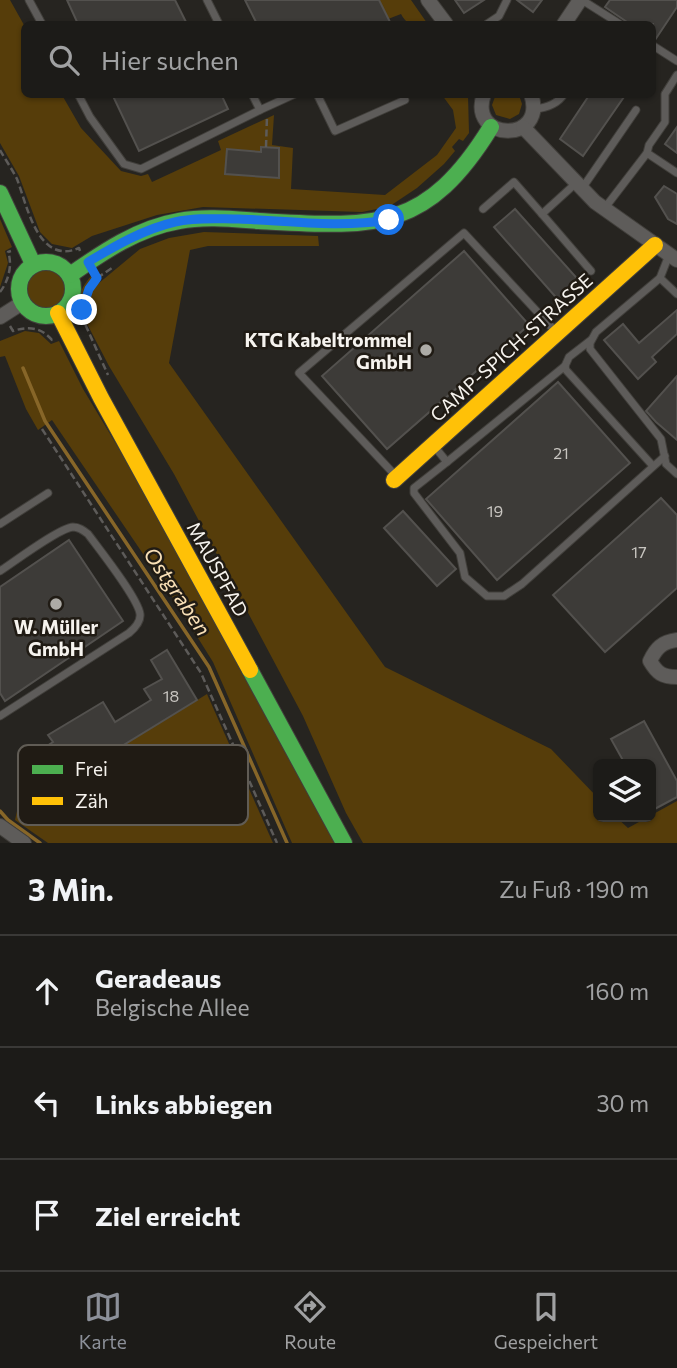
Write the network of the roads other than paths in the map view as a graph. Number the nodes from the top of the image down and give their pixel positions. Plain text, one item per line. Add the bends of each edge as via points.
1 (29, 0) edge
2 (207, 0) edge
3 (428, 0) edge
4 (507, 0) edge
5 (581, 0) edge
6 (40, 21) edge
7 (218, 21) edge
8 (439, 21) edge
9 (492, 21) edge
10 (566, 21) edge
11 (615, 21) edge
12 (656, 48) edge
13 (677, 61) edge
14 (677, 75) edge
15 (80, 98) edge
16 (255, 98) edge
17 (287, 98) edge
18 (319, 98) edge
19 (404, 98) edge
20 (483, 98) edge
21 (561, 98) edge
22 (533, 102) edge
23 (264, 109) junction
24 (636, 110) dead end
25 (491, 127) junction
26 (523, 127) junction
27 (647, 153) junction
28 (677, 173) edge
29 (578, 187) junction
30 (0, 193) edge
31 (483, 209) dead end
32 (603, 210) junction
33 (542, 214) junction
34 (655, 245) junction
35 (673, 258) edge
36 (33, 264) junction
37 (591, 271) dead end
38 (70, 275) junction
39 (660, 278) junction
40 (677, 294) edge
41 (22, 303) junction
42 (58, 313) junction
43 (2, 316) edge
44 (557, 333) junction
45 (591, 340) junction
46 (565, 366) junction
47 (434, 445) junction
48 (665, 456) junction
49 (447, 462) junction
50 (653, 466) junction
51 (677, 474) edge
52 (395, 479) joint
53 (48, 493) dead end
54 (0, 524) edge
55 (0, 571) edge
56 (677, 640) edge
57 (677, 677) edge
58 (0, 716) edge
59 (0, 826) edge
60 (24, 843) edge
61 (344, 843) edge

1 - 6 lane
2 - 7 lane
3 - 8 street
4 - 9 lane
5 - 10 street
5 - 11 lane
12 - 13 lane
14 - 27 lane via 665,94 665,122
15 - 23 lane via 124,164 141,169
16 - 23 lane
17 - 23 lane
18 - 19 lane via 335,131
20 - 25 street via 482,113
21 - 22 lane via 546,108
22 - 26 street
24 - 29 lane
25 - 26 street via 507,132
25 - 38 street via 464,168 437,193 389,220 177,221 144,232
26 - 29 street
27 - 28 lane
27 - 32 lane
29 - 32 street
29 - 33 lane
30 - 36 street
31 - 33 lane via 514,182
32 - 34 street
33 - 37 lane
34 - 35 street
34 - 44 street, CAMP-SPICH-STRASSE
35 - 39 lane
36 - 38 street via 57,264
36 - 41 street via 19,281
38 - 42 street via 71,301
39 - 40 lane
39 - 45 lane
41 - 42 street via 34,314
41 - 43 street
42 - 61 street, MAUSPFAD
44 - 47 street, CAMP-SPICH-STRASSE
44 - 52 lane via 464,233 299,373
45 - 46 lane via 569,357
45 - 48 lane via 592,355 661,439
46 - 49 lane
46 - 50 lane
47 - 49 lane
47 - 52 street, CAMP-SPICH-STRASSE
48 - 50 lane
48 - 51 lane via 666,464
49 - 50 lane via 414,488 414,493 460,553 465,577 487,596 504,596 522,584
53 - 54 lane
55 - 58 lane via 59,533 81,529 140,614 130,633
56 - 57 street via 656,649 650,661 664,677
59 - 60 street

